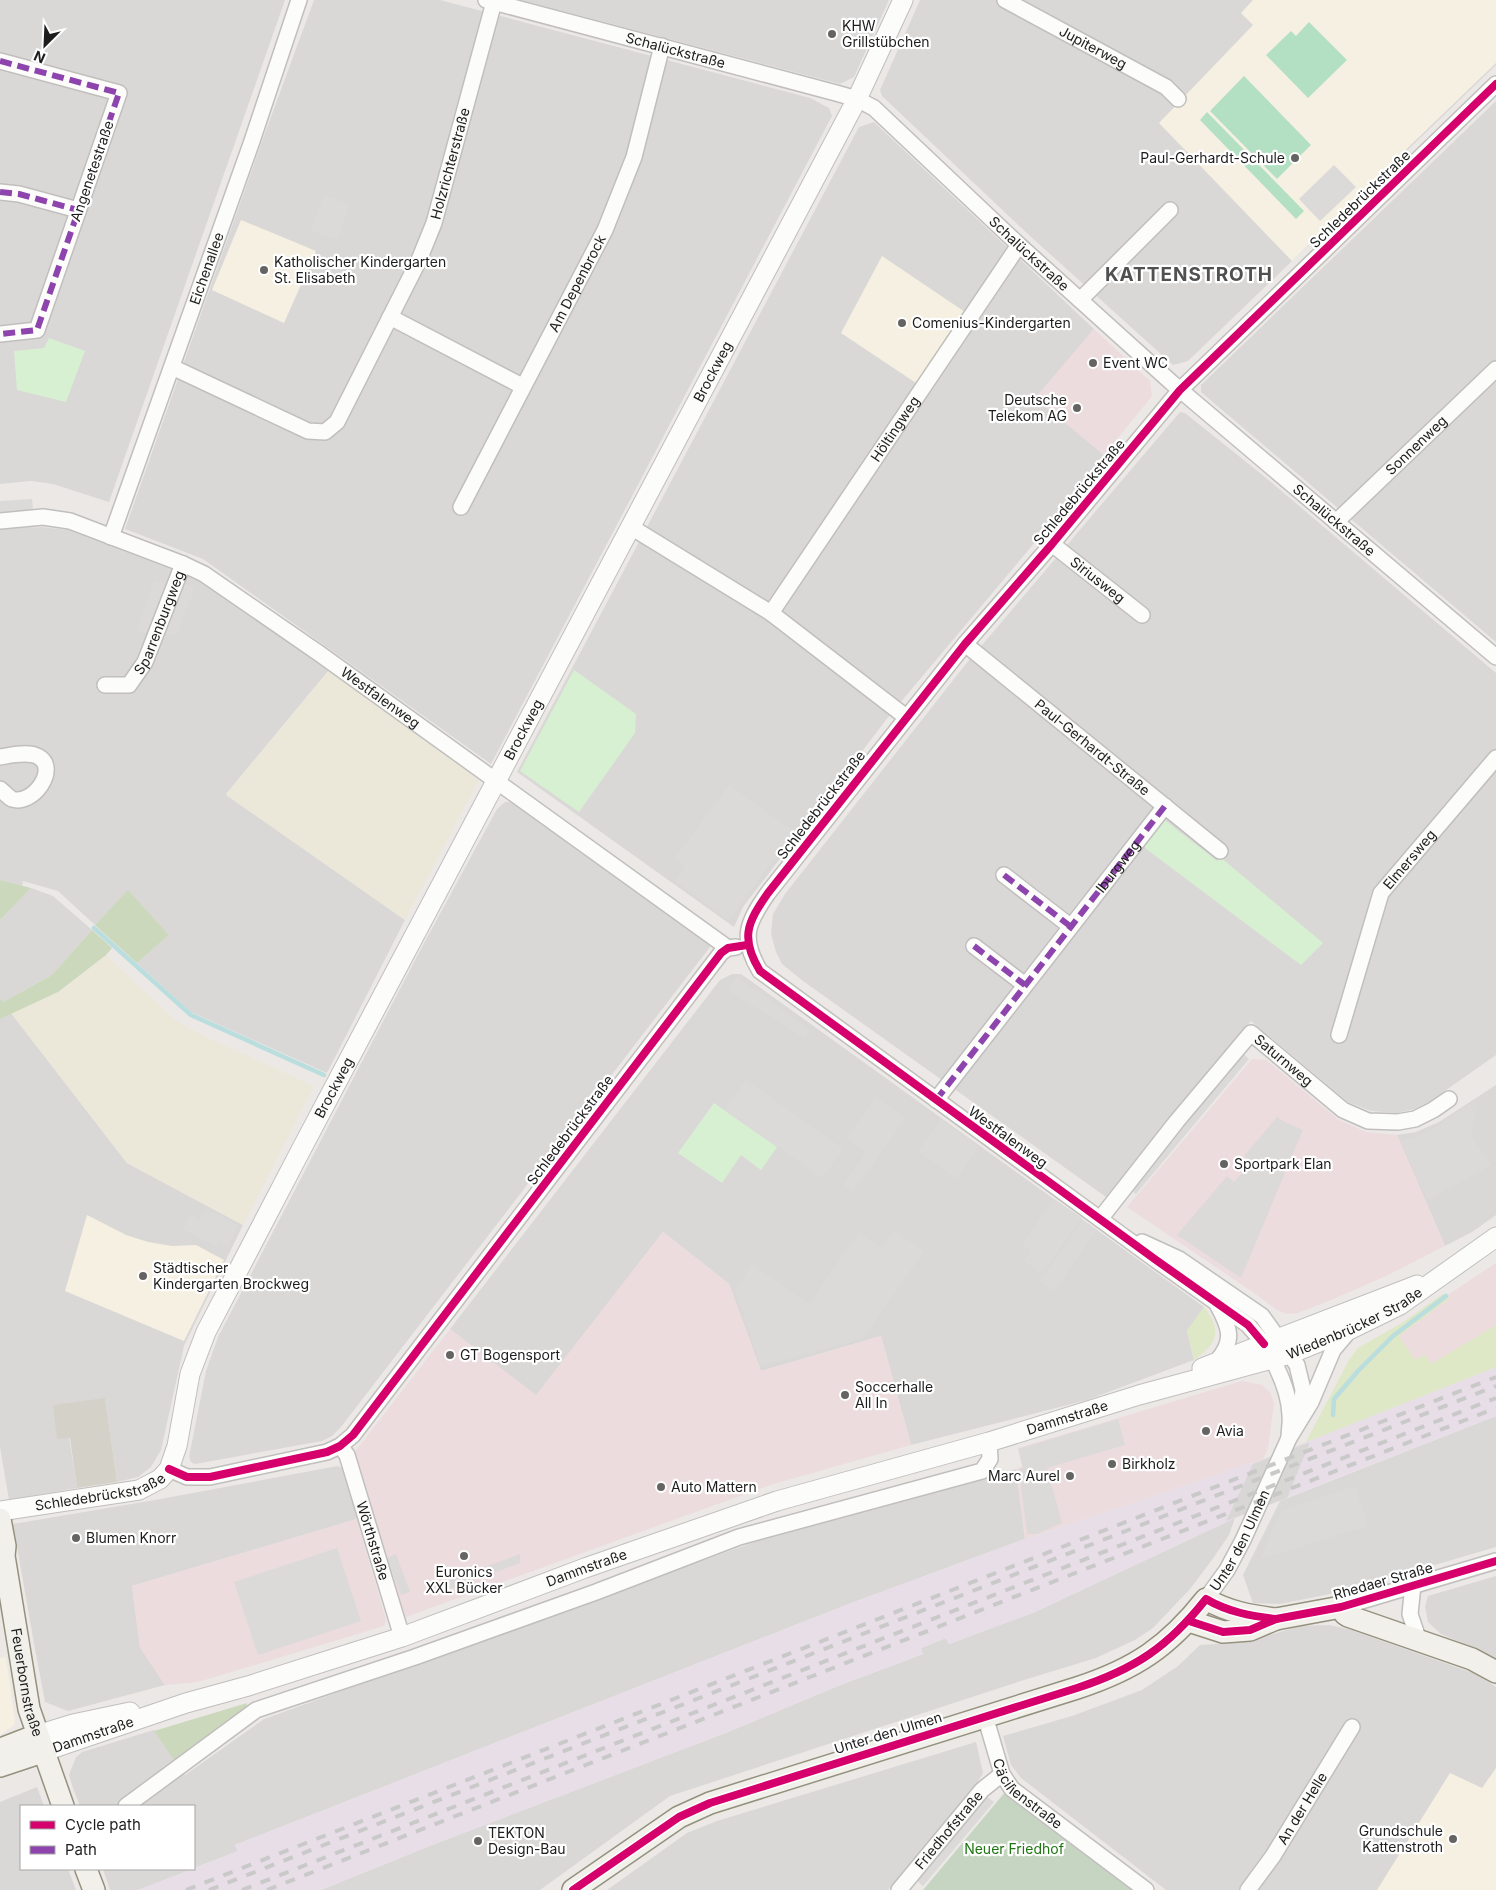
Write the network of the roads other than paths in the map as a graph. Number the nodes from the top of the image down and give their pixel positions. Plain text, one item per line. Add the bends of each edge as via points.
1 (299, 0) edge
2 (903, 0) edge
3 (1005, 0) edge
4 (490, 1) edge
5 (662, 46) junction
6 (0, 61) edge
7 (1496, 84) edge
8 (1178, 99) dead end
9 (858, 100) junction
10 (0, 192) edge
11 (78, 210) junction
12 (1170, 210) dead end
13 (1019, 245) junction
14 (1080, 300) junction
15 (390, 317) junction
16 (0, 334) edge
17 (172, 367) junction
18 (1496, 368) edge
19 (522, 386) junction
20 (1180, 390) junction
21 (461, 507) dead end
22 (0, 521) edge
23 (1336, 522) junction
24 (631, 527) junction
25 (111, 536) junction
26 (1052, 544) junction
27 (183, 564) junction
28 (771, 613) junction
29 (1142, 615) dead end
30 (965, 644) junction
31 (1496, 657) edge
32 (105, 685) dead end
33 (906, 717) junction
34 (0, 756) edge
35 (1496, 758) edge
36 (497, 782) junction
37 (0, 789) edge
38 (1165, 806) junction
39 (1220, 851) dead end
40 (1004, 875) dead end
41 (1070, 926) junction
42 (747, 945) junction
43 (974, 946) dead end
44 (728, 948) junction
45 (1025, 985) junction
46 (1339, 1036) dead end
47 (1449, 1099) dead end
48 (936, 1100) junction
49 (1100, 1219) junction
50 (1113, 1228) junction
51 (1496, 1237) edge
52 (1433, 1280) junction
53 (1218, 1304) junction
54 (1351, 1329) junction
55 (1276, 1349) junction
56 (1216, 1362) junction
57 (1144, 1393) junction
58 (1300, 1419) junction
59 (1289, 1438) junction
60 (989, 1442) junction
61 (340, 1446) junction
62 (169, 1469) junction
63 (0, 1511) edge
64 (0, 1519) edge
65 (2, 1553) edge
66 (1496, 1561) edge
67 (1413, 1585) junction
68 (1206, 1600) junction
69 (1341, 1607) junction
70 (1276, 1619) junction
71 (1190, 1621) junction
72 (402, 1637) junction
73 (1418, 1641) junction
74 (1496, 1672) edge
75 (248, 1686) junction
76 (256, 1710) junction
77 (985, 1716) junction
78 (1352, 1727) dead end
79 (40, 1744) junction
80 (0, 1750) edge
81 (0, 1766) edge
82 (1002, 1774) junction
83 (63, 1805) edge
84 (127, 1805) edge
85 (86, 1870) edge
86 (94, 1890) edge
87 (573, 1890) edge
88 (899, 1890) edge
89 (1146, 1890) edge
90 (1248, 1890) edge

1 - 17 street, Eichenallee
2 - 9 street, Brockweg
3 - 8 street, Jupiterweg via 1166,87
4 - 5 street, Schalückstraße
4 - 15 street, Holzrichterstraße via 434,223
5 - 9 street, Schalückstraße
5 - 19 street, Am Depenbrock via 634,157 605,230
6 - 11 street, Angenetestraße via 119,93
7 - 20 street, Schledebrückstraße
9 - 13 street, Schalückstraße via 874,108
9 - 24 street, Brockweg
10 - 11 street
11 - 16 street, Angenetestraße via 37,330
12 - 14 street
13 - 14 street, Schalückstraße
13 - 28 street, Höltingweg
14 - 20 street, Schalückstraße
15 - 17 street, Holzrichterstraße via 337,422 325,432 308,431
15 - 19 street
17 - 25 street, Eichenallee
18 - 23 street, Sonnenweg
19 - 21 street, Am Depenbrock
20 - 23 street, Schalückstraße
20 - 26 street, Schledebrückstraße
22 - 25 street, Westfalenweg via 42,517 59,519
23 - 31 street, Schalückstraße
24 - 28 street
24 - 36 street, Brockweg
25 - 27 street, Westfalenweg
26 - 29 street, Siriusweg
26 - 30 street, Schledebrückstraße
27 - 32 street, Sparrenburgweg via 145,662 129,685
27 - 36 street, Westfalenweg via 204,574 320,654
28 - 33 street
30 - 33 street, Schledebrückstraße
30 - 38 street, Paul-Gerhardt-Straße
33 - 42 street, Schledebrückstraße via 768,893 755,913
34 - 37 street via 31,754 40,757 46,767 45,780 30,797 21,800 11,798
35 - 46 street, Elmersweg via 1381,893
36 - 44 street, Westfalenweg
36 - 62 street, Brockweg via 206,1332 190,1374 177,1446
38 - 39 street, Paul-Gerhardt-Straße
38 - 41 street, Iburgweg
40 - 41 street
41 - 45 street, Iburgweg
42 - 44 street
42 - 48 street, Westfalenweg via 760,971
43 - 45 street
44 - 61 street, Schledebrückstraße via 721,952 353,1434
45 - 48 street, Iburgweg
47 - 49 street, Saturnweg via 1415,1119 1368,1121 1344,1110 1251,1033
48 - 49 street, Westfalenweg
49 - 50 street, Westfalenweg
50 - 53 street, Westfalenweg
50 - 55 street, Westfalenweg via 1178,1259 1262,1316
51 - 52 street, Wiedenbrücker Straße
52 - 54 street, Wiedenbrücker Straße via 1400,1305
52 - 55 street, Wiedenbrücker Straße via 1395,1293
53 - 55 street, Westfalenweg
53 - 56 street, Westfalenweg via 1229,1328 1229,1339
54 - 55 street, Wiedenbrücker Straße
54 - 58 street, Unter den Ulmen via 1333,1350 1311,1402
55 - 56 street, Dammstraße
55 - 57 street, Dammstraße
55 - 58 street, Unter den Ulmen via 1297,1365 1303,1390
55 - 59 street, Unter den Ulmen via 1290,1414
56 - 57 street, Dammstraße
57 - 60 street, Dammstraße
58 - 59 street, Unter den Ulmen
59 - 68 street, Unter den Ulmen via 1243,1540
60 - 72 street, Dammstraße via 777,1501
60 - 76 street, Dammstraße via 990,1459 982,1470 739,1537 424,1654
61 - 62 street, Schledebrückstraße via 327,1452 210,1477 187,1477
61 - 72 street, Wörthstraße via 347,1455
62 - 63 street, Schledebrückstraße via 160,1479 139,1490
64 - 65 main road, Feuerbornstraße via 5,1546
65 - 79 main road, Feuerbornstraße via 29,1709
66 - 67 street, Rhedaer Straße
67 - 69 street, Rhedaer Straße
67 - 73 street via 1410,1614
68 - 70 main road, Rhedaer Straße via 1249,1616
68 - 71 main road, Unter den Ulmen
69 - 70 main road, Rhedaer Straße
69 - 73 main road via 1348,1616
70 - 71 main road, Rhedaer Straße via 1250,1630 1223,1632
71 - 77 main road, Unter den Ulmen via 1156,1650 1122,1671
72 - 75 street, Dammstraße
73 - 74 main road
75 - 76 street
75 - 79 street, Dammstraße
76 - 84 street
77 - 82 street, Cäcilienstraße
77 - 87 main road, Unter den Ulmen via 710,1803 678,1817
78 - 90 street, An der Helle via 1273,1856
79 - 80 main road, Dammstraße
79 - 81 main road, Dammstraße
79 - 83 main road, Feuerbornstraße
82 - 88 street, Friedhofstraße via 982,1790
82 - 89 street, Cäcilienstraße via 1012,1788
85 - 86 main road

